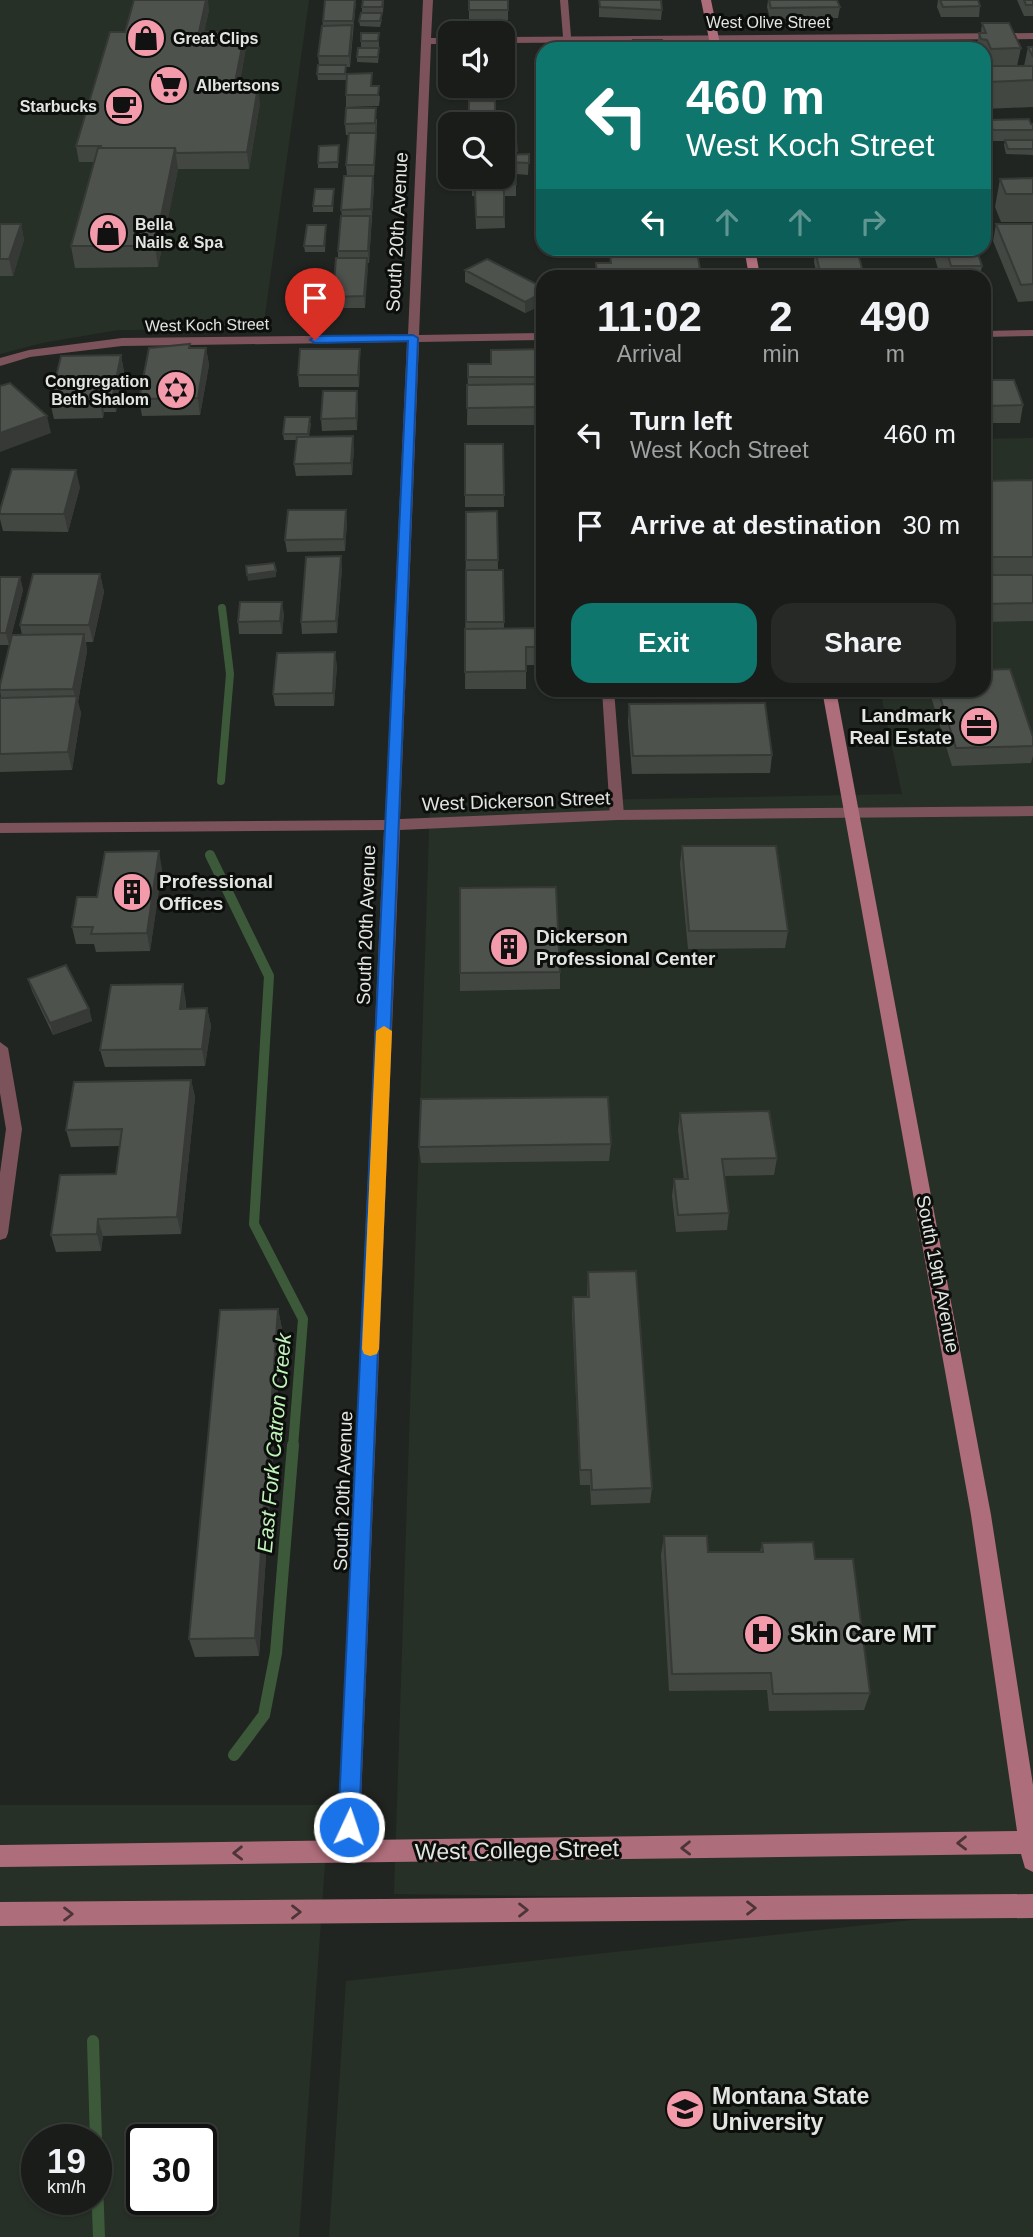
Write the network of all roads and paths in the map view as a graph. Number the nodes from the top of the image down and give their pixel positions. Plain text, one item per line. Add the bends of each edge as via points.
1 (428, 0) edge
2 (564, 0) edge
3 (706, 0) edge
4 (1033, 36) edge
5 (909, 37) junction
6 (714, 38) junction
7 (426, 41) junction
8 (438, 41) edge
9 (515, 41) edge
10 (536, 42) edge
11 (567, 42) edge
12 (616, 42) edge
13 (715, 42) edge
14 (911, 42) edge
15 (1033, 333) edge
16 (991, 334) edge
17 (536, 337) edge
18 (413, 338) junction
19 (0, 362) edge
20 (608, 697) edge
21 (830, 697) edge
22 (1033, 811) edge
23 (850, 812) junction
24 (617, 816) junction
25 (390, 825) junction
26 (0, 828) edge
27 (0, 1048) edge
28 (0, 1233) edge
29 (1032, 1848) edge
30 (348, 1852) junction
31 (0, 1856) edge
32 (1033, 1906) edge
33 (0, 1914) edge

1 - 7 street, South 20th Avenue
2 - 11 lane
3 - 6 main road
4 - 5 street, West Olive Street
5 - 6 street, West Olive Street
5 - 14 street
6 - 12 street, West Olive Street
6 - 13 main road
7 - 8 street
7 - 18 street, South 20th Avenue
9 - 10 street, West Olive Street
15 - 16 street
17 - 18 street, West Koch Street
18 - 19 street, West Koch Street via 122,342
18 - 25 street, South 20th Avenue
20 - 24 lane
21 - 23 main road, South 19th Avenue
22 - 23 street, West Dickerson Street
23 - 24 street, West Dickerson Street
23 - 29 main road, South 19th Avenue via 981,1515
24 - 25 street, West Dickerson Street
25 - 26 street, West Dickerson Street
25 - 30 street, South 20th Avenue
27 - 28 lane via 14,1129
29 -> 30 main road, West College Street
30 -> 31 main road, West College Street
33 -> 32 main road

